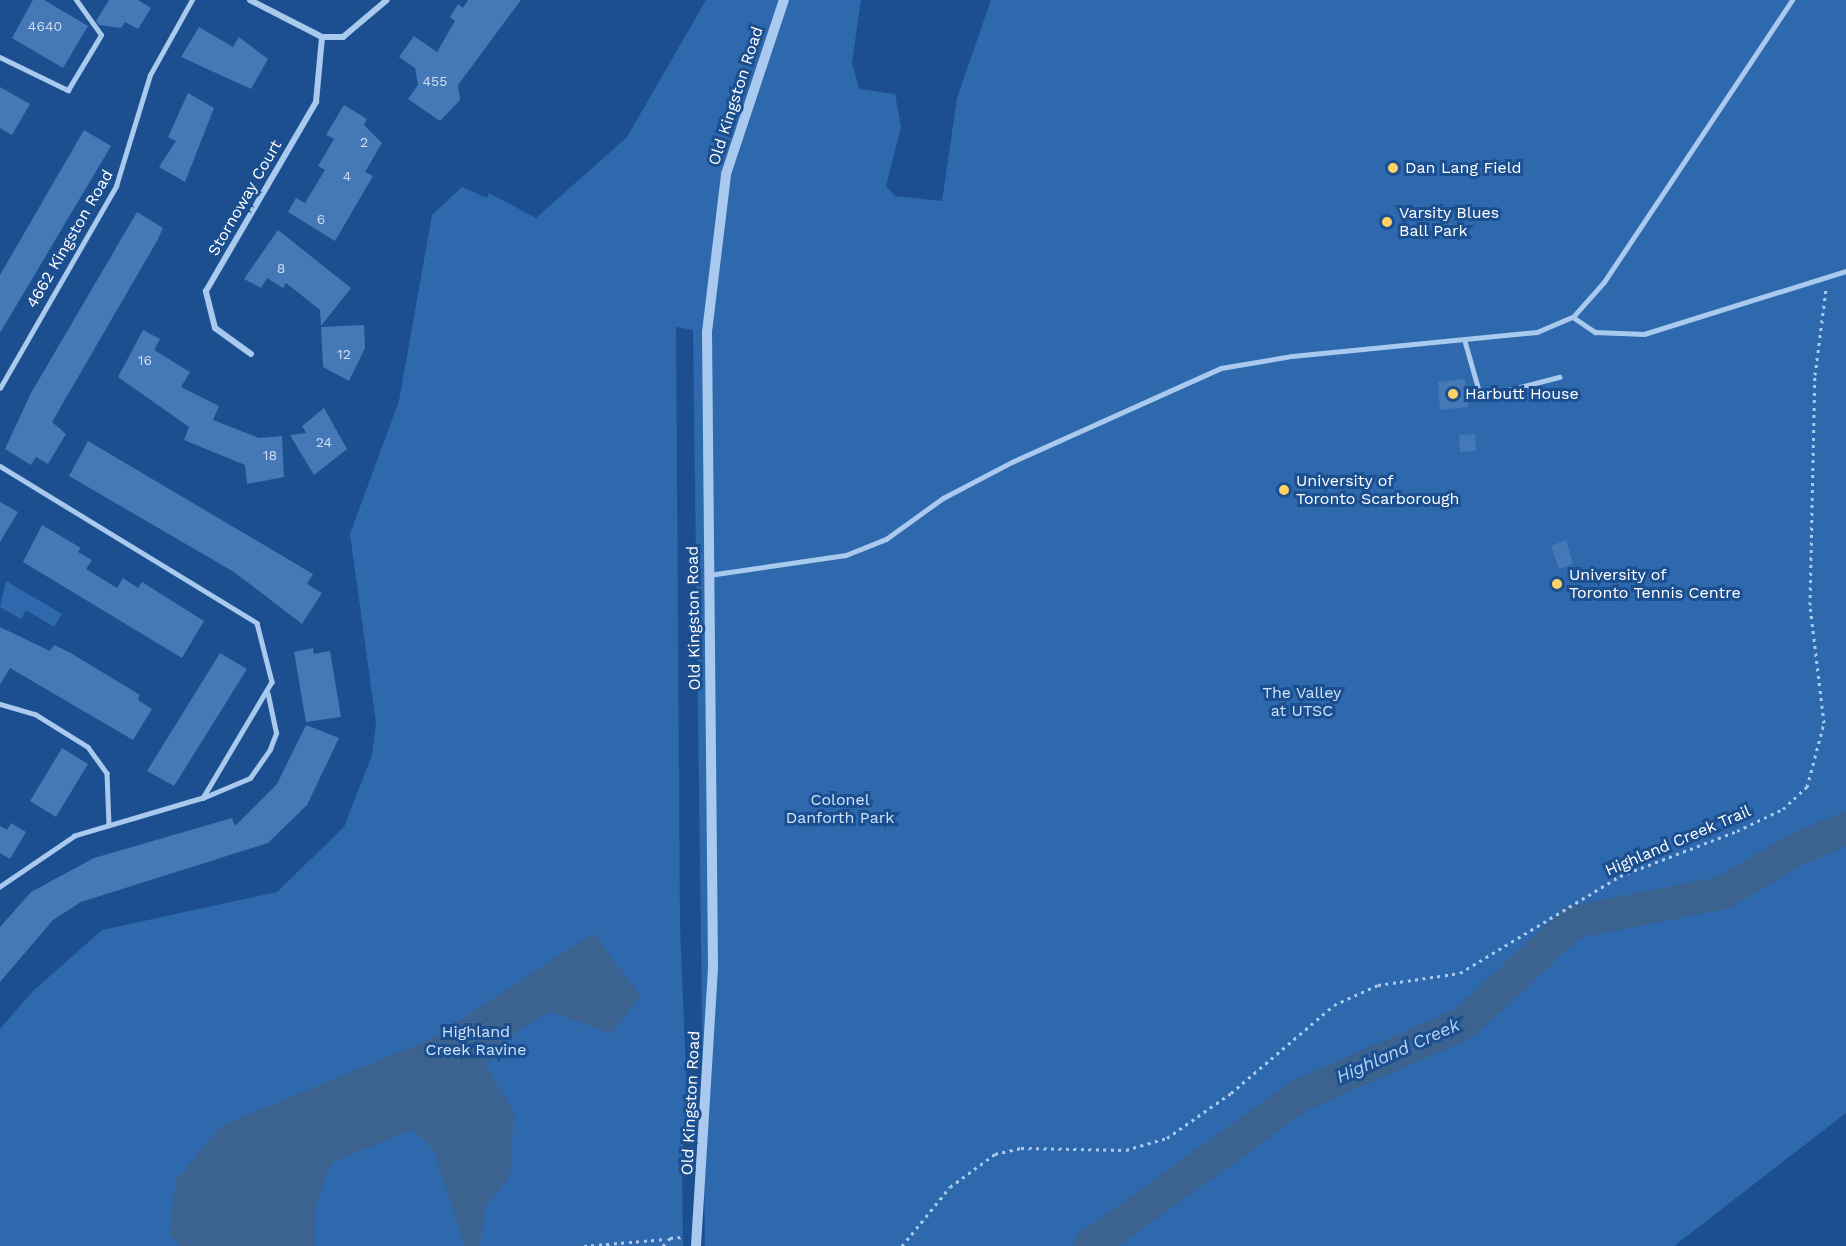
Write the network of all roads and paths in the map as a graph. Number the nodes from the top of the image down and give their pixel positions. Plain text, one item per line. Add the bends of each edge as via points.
1 (76, 0) edge
2 (192, 0) edge
3 (250, 0) edge
4 (387, 0) edge
5 (784, 0) edge
6 (1792, 0) edge
7 (322, 37) junction
8 (0, 57) edge
9 (1846, 271) edge
10 (1827, 279) junction
11 (1573, 317) junction
12 (1464, 341) junction
13 (251, 354) dead end
14 (1558, 377) dead end
15 (0, 388) edge
16 (0, 466) edge
17 (709, 575) junction
18 (268, 694) junction
19 (0, 704) edge
20 (203, 798) junction
21 (109, 825) junction
22 (0, 887) edge
23 (666, 1239) junction
24 (697, 1242) edge
25 (584, 1246) edge
26 (663, 1246) edge
27 (902, 1246) edge

1 - 8 lane via 101,35 68,90
2 - 15 lane, 4662 Kingston Road via 150,75 135,137 116,186
3 - 7 street
4 - 7 street via 343,37
5 - 17 street, Old Kingston Road via 726,174 717,239 707,332
6 - 11 lane via 1604,282
7 - 13 street, Stornoway Court via 316,102 206,291 214,328
9 - 10 lane
10 - 11 lane via 1644,334 1595,332
10 - 27 path, Highland Creek Trail via 1815,375 1810,605 1824,723 1807,787 1783,809 1746,827 1620,876 1460,973 1378,986 1334,1005 1231,1093 1167,1138 1126,1150 1021,1148 995,1154 950,1187
11 - 12 lane via 1537,332
12 - 14 lane via 1482,397
12 - 17 lane via 1292,356 1221,368 1012,462 943,498 886,538 846,555
16 - 18 lane via 257,623 271,664
17 - 24 street, Old Kingston Road via 713,967
18 - 20 lane
18 - 20 lane via 276,733 270,749 250,778
19 - 21 lane via 35,714 88,747 107,773
20 - 21 lane
21 - 22 lane via 53,848
23 - 24 path
23 - 25 path
23 - 26 path

